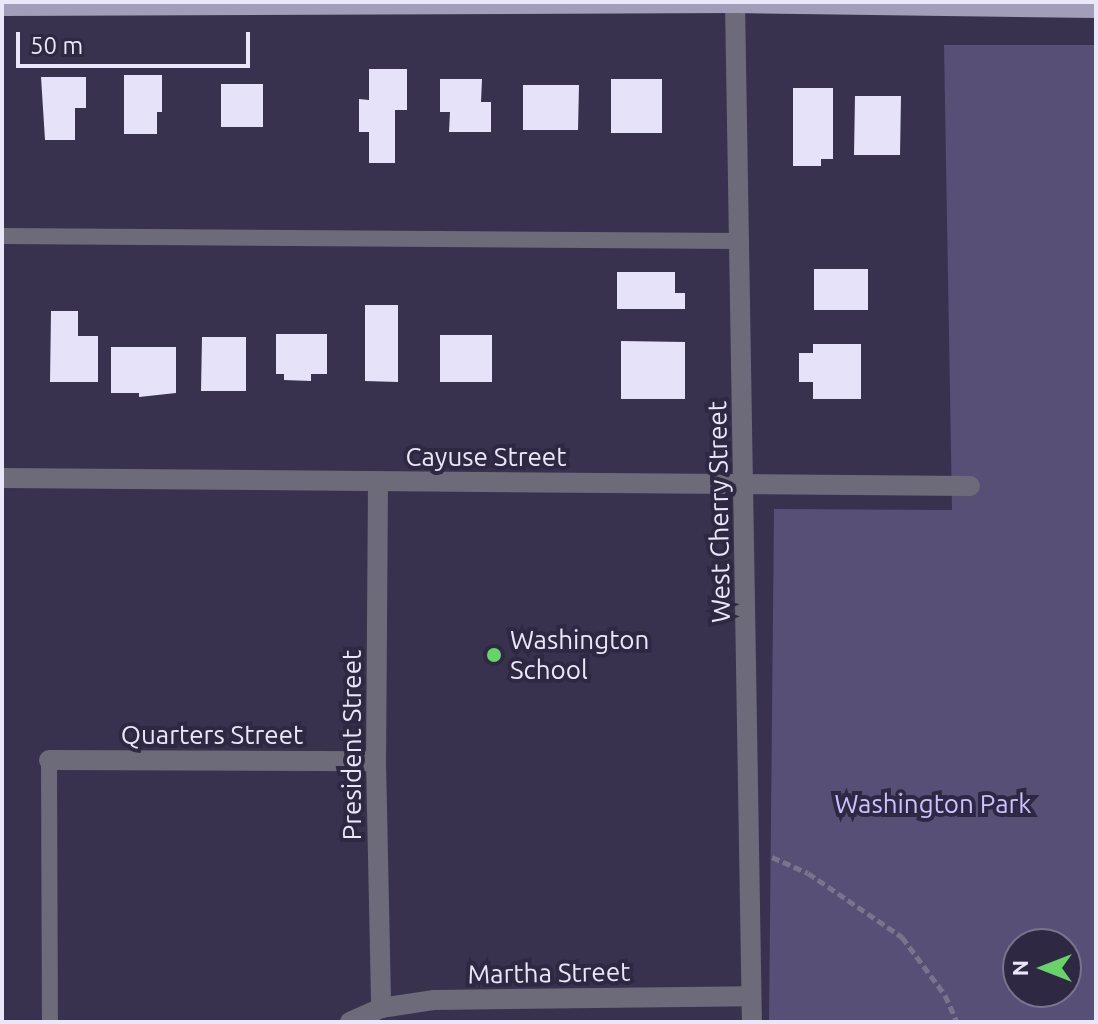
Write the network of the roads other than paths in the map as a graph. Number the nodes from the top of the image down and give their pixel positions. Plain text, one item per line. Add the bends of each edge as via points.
1 (735, 3) edge
2 (2, 6) edge
3 (1096, 8) edge
4 (2, 236) edge
5 (741, 241) junction
6 (2, 478) edge
7 (378, 482) junction
8 (745, 484) junction
9 (970, 486) dead end
10 (49, 760) joint
11 (376, 761) junction
12 (751, 996) junction
13 (381, 1008) junction
14 (50, 1022) edge
15 (350, 1022) edge
16 (752, 1022) edge

1 - 2 main road
1 - 3 main road
1 - 5 street, West Cherry Street
4 - 5 lane
5 - 8 street, West Cherry Street
6 - 7 street, Cayuse Street
7 - 8 street, Cayuse Street
7 - 11 street, President Street
8 - 9 street, Cayuse Street
8 - 12 street, West Cherry Street
10 - 11 street, Quarters Street
10 - 14 lane
11 - 13 street, President Street
12 - 13 street, Martha Street via 434,1000
12 - 16 street, West Cherry Street
13 - 15 street, Martha Street

